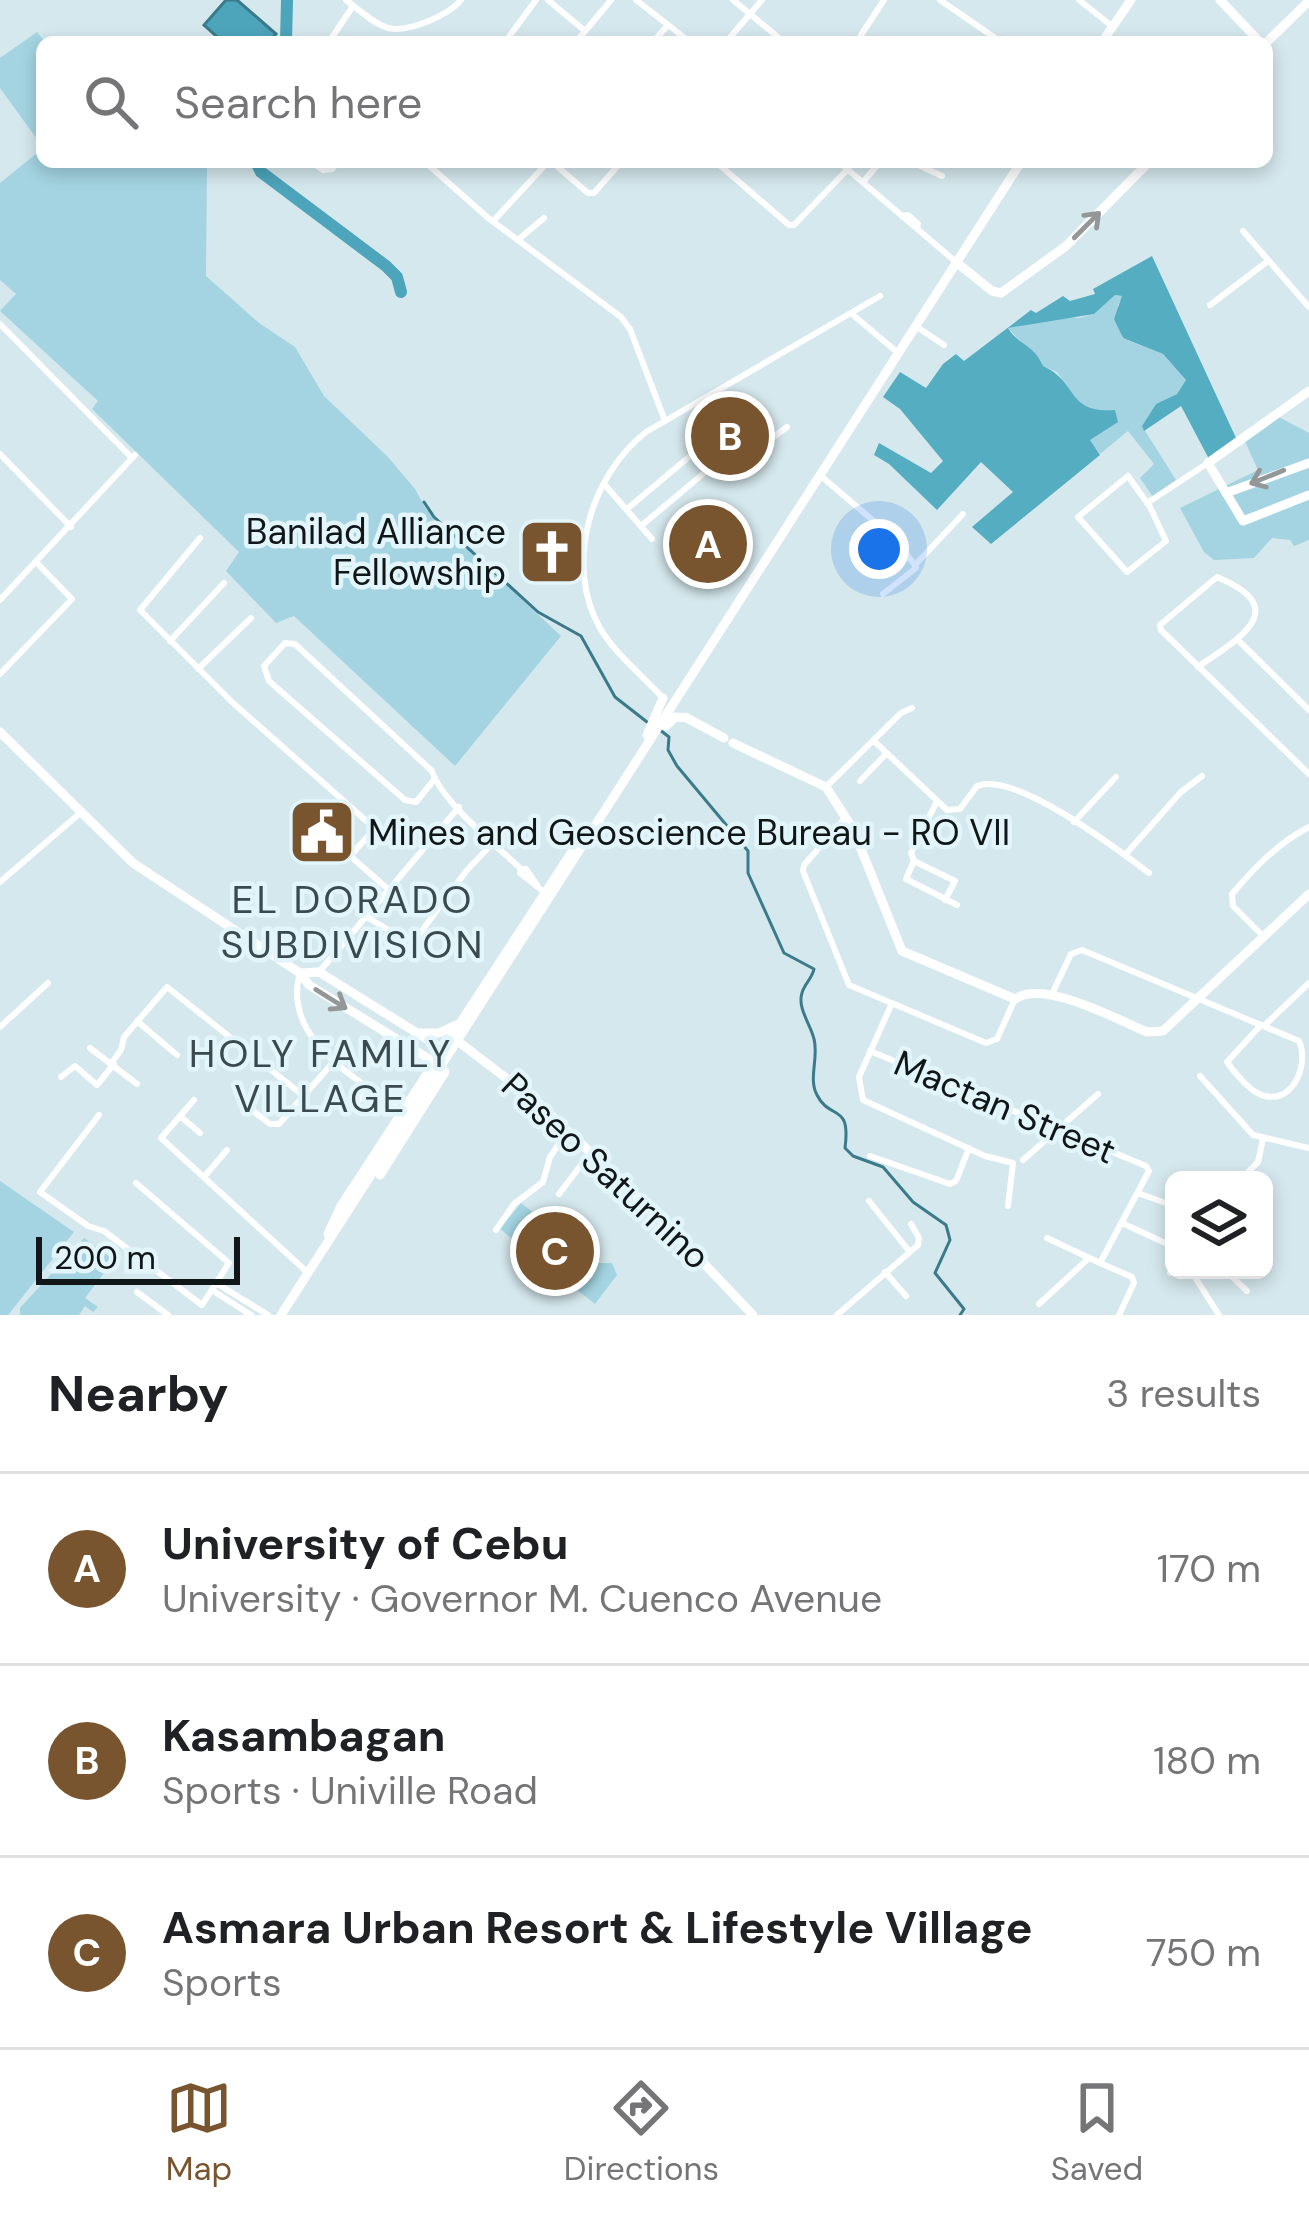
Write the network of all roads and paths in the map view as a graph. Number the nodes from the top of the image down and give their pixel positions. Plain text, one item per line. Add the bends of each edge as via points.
1 (461, 0) edge
2 (536, 0) edge
3 (548, 0) edge
4 (611, 0) edge
5 (636, 0) edge
6 (733, 0) edge
7 (762, 0) edge
8 (884, 0) edge
9 (940, 0) edge
10 (1079, 0) edge
11 (1131, 0) edge
12 (1220, 0) edge
13 (1309, 2) edge
14 (350, 3) edge
15 (750, 14) junction
16 (668, 26) junction
17 (1113, 26) junction
18 (585, 31) junction
19 (332, 36) edge
20 (509, 36) edge
21 (581, 36) edge
22 (659, 36) edge
23 (682, 36) edge
24 (731, 36) edge
25 (777, 36) edge
26 (861, 36) edge
27 (992, 36) edge
28 (1106, 36) edge
29 (1257, 36) edge
30 (1270, 36) edge
31 (432, 168) edge
32 (544, 168) edge
33 (557, 168) edge
34 (616, 168) edge
35 (723, 168) edge
36 (875, 168) edge
37 (925, 168) edge
38 (1017, 168) edge
39 (1143, 168) edge
40 (848, 169) joint
41 (942, 176) dead end
42 (863, 182) junction
43 (496, 218) dead end
44 (544, 218) dead end
45 (1243, 231) dead end
46 (518, 240) junction
47 (1268, 261) junction
48 (956, 262) junction
49 (880, 296) dead end
50 (1210, 304) dead end
51 (1309, 307) edge
52 (852, 314) junction
53 (0, 324) edge
54 (915, 325) junction
55 (944, 345) dead end
56 (897, 352) junction
57 (1309, 391) edge
58 (696, 404) junction
59 (665, 421) junction
60 (787, 427) dead end
61 (721, 430) junction
62 (736, 447) junction
63 (0, 454) edge
64 (1208, 463) junction
65 (1309, 463) edge
66 (818, 474) junction
67 (605, 484) junction
68 (1226, 493) junction
69 (1309, 495) edge
70 (1147, 502) junction
71 (627, 509) junction
72 (962, 514) dead end
73 (641, 526) junction
74 (71, 527) junction
75 (200, 538) dead end
76 (652, 539) dead end
77 (36, 562) junction
78 (915, 565) junction
79 (224, 583) dead end
80 (883, 593) dead end
81 (0, 600) edge
82 (251, 618) dead end
83 (1238, 640) junction
84 (170, 641) junction
85 (1198, 667) junction
86 (198, 669) junction
87 (0, 674) edge
88 (662, 698) junction
89 (671, 707) junction
90 (912, 708) dead end
91 (1309, 710) edge
92 (687, 718) junction
93 (662, 721) junction
94 (0, 732) edge
95 (874, 741) junction
96 (647, 745) junction
97 (886, 754) junction
98 (1309, 774) edge
99 (1202, 776) dead end
100 (1116, 777) dead end
101 (434, 780) junction
102 (860, 781) dead end
103 (622, 783) junction
104 (826, 788) junction
105 (936, 803) junction
106 (458, 807) junction
107 (79, 814) junction
108 (600, 817) junction
109 (845, 817) junction
110 (1074, 823) junction
111 (1309, 827) edge
112 (494, 842) junction
113 (1125, 855) junction
114 (914, 861) junction
115 (1150, 873) dead end
116 (0, 882) edge
117 (388, 889) junction
118 (540, 889) junction
119 (1309, 894) edge
120 (946, 900) junction
121 (957, 905) dead end
122 (365, 916) junction
123 (1264, 936) junction
124 (503, 956) junction
125 (514, 963) junction
126 (319, 972) junction
127 (300, 973) junction
128 (490, 976) junction
129 (48, 983) dead end
130 (501, 983) junction
131 (1309, 983) edge
132 (1052, 994) junction
133 (1015, 999) junction
134 (1197, 999) junction
135 (892, 1003) junction
136 (137, 1021) junction
137 (461, 1021) junction
138 (1263, 1026) junction
139 (0, 1028) edge
140 (415, 1032) junction
141 (451, 1036) junction
142 (463, 1043) junction
143 (90, 1048) dead end
144 (442, 1048) junction
145 (870, 1051) junction
146 (177, 1055) dead end
147 (455, 1056) junction
148 (335, 1059) junction
149 (434, 1062) junction
150 (113, 1063) junction
151 (446, 1070) junction
152 (1200, 1076) dead end
153 (62, 1077) dead end
154 (136, 1084) dead end
155 (370, 1087) junction
156 (417, 1090) junction
157 (1098, 1094) dead end
158 (305, 1096) junction
159 (429, 1097) junction
160 (194, 1100) dead end
161 (357, 1102) dead end
162 (248, 1106) dead end
163 (402, 1112) junction
164 (98, 1115) dead end
165 (180, 1116) junction
166 (414, 1122) junction
167 (1058, 1130) junction
168 (568, 1131) junction
169 (200, 1133) dead end
170 (1263, 1139) junction
171 (969, 1148) junction
172 (1309, 1148) edge
173 (227, 1150) dead end
174 (591, 1152) junction
175 (870, 1156) dead end
176 (1023, 1160) dead end
177 (1249, 1171) edge
178 (204, 1177) junction
179 (136, 1183) dead end
180 (1138, 1193) junction
181 (559, 1194) dead end
182 (869, 1201) dead end
183 (1165, 1203) edge
184 (1008, 1206) dead end
185 (1122, 1223) junction
186 (911, 1224) dead end
187 (496, 1230) dead end
188 (1047, 1238) dead end
189 (1165, 1243) edge
190 (909, 1251) junction
191 (1089, 1258) junction
192 (315, 1260) junction
193 (1100, 1263) junction
194 (308, 1272) junction
195 (885, 1272) junction
196 (1197, 1279) edge
197 (1234, 1279) edge
198 (214, 1287) junction
199 (1247, 1291) dead end
200 (137, 1292) dead end
201 (906, 1296) dead end
202 (240, 1302) junction
203 (1040, 1304) dead end
204 (168, 1315) edge
205 (251, 1315) edge
206 (268, 1315) edge
207 (280, 1315) edge
208 (753, 1315) edge
209 (837, 1315) edge
210 (1120, 1315) edge
211 (1219, 1315) edge

1 - 14 street via 445,14 399,28
2 - 20 street
3 - 18 street
4 - 18 street
5 - 16 street
6 - 15 street
7 - 15 street
8 - 26 street
9 - 27 street
10 - 17 street
11 - 17 main road
12 - 29 main road
13 - 30 main road
14 - 19 street
15 - 24 street
15 - 25 street
16 - 22 street
16 - 23 street
17 - 28 main road
18 - 21 street
31 - 46 street
32 - 43 street
33 - 34 street via 588,194
35 - 40 street via 789,225
36 - 42 street
37 - 41 street
38 - 48 main road
48 -> 39 main road via 1001,293 1066,246
40 - 42 street
42 - 48 street
44 - 46 street
45 - 47 street
46 - 59 street via 630,328
47 - 50 street
47 - 51 street
48 - 54 main road
49 - 52 street
52 - 56 street
52 - 58 street
53 - 74 street via 134,456
54 - 55 street
54 - 56 main road
56 - 66 main road
57 - 64 main road
58 - 59 street
58 - 61 street
59 - 67 street via 627,448
60 - 62 street via 746,457
61 - 62 street
61 - 71 street
62 - 73 street
63 - 74 street
64 - 68 main road
64 - 70 street
65 -> 68 main road
66 - 78 street
66 - 89 main road
67 - 71 street
67 - 88 street via 584,540 584,585 604,634
68 - 69 main road via 1243,521
70 - 70 street via 1128,476 1078,517 1127,572 1166,541
71 - 73 street
72 - 78 street
73 - 76 street
74 - 77 street
75 - 84 street via 140,610
77 - 81 street
77 - 87 street via 72,598
78 - 80 street
79 - 84 street
82 - 86 street
83 - 85 street
83 - 85 street via 1254,624 1255,606 1217,577 1160,625
83 - 91 street
84 - 86 street
85 - 98 street
86 - 117 street via 371,825 350,856
88 - 89 street
88 - 93 main road
89 - 92 main road
89 - 93 main road
90 - 95 street
92 - 93 main road
92 - 104 main road
93 - 96 main road
94 - 107 main road
95 - 97 street
95 - 104 street
96 - 103 main road
96 - 103 main road
97 - 102 street
97 - 105 street
99 - 113 street
100 - 110 street
101 - 101 street via 295,644 285,643 264,666 269,681 408,802
101 - 106 street
103 - 108 main road
104 - 109 main road
105 - 110 street via 960,809 976,786 996,782
105 - 114 street
106 - 112 street
106 - 117 street
107 - 116 street
107 - 127 main road via 162,885
108 - 118 main road
108 - 125 main road
108 - 192 main road
109 - 133 main road via 902,951
109 - 135 street via 803,871 849,985
110 - 113 street
111 - 123 street via 1232,893 1233,906
112 - 118 street
112 - 122 street via 418,936 404,939
113 - 115 street
114 - 120 street via 906,879
114 - 120 street via 955,881
117 - 122 street
118 - 124 main road
119 - 123 main road
120 - 121 street
122 - 126 street
123 - 134 main road
124 - 125 main road
124 - 128 main road
125 - 130 main road
126 - 127 main road
126 - 140 main road
127 - 148 street via 298,1017
127 -> 149 main road
128 - 130 main road
128 - 137 main road
129 - 139 street
130 - 142 main road
131 - 138 street
132 - 133 main road
132 - 134 main road via 1155,1033
132 - 134 street via 1071,954 1082,950
133 - 135 street via 993,1043
134 - 138 street
135 - 145 street
136 - 146 street
136 - 150 street
136 - 158 street via 167,987
137 - 140 main road via 439,1033
137 - 141 main road
138 - 138 street via 1299,1041 1307,1060 1290,1089 1268,1096 1227,1062
140 - 144 main road
141 - 142 main road, Paseo Saturnino
141 - 144 main road
142 - 147 main road
142 - 168 main road, Paseo Saturnino
143 - 150 street
144 - 147 main road
144 - 149 main road
145 - 167 street, Mactan Street
145 - 171 street via 859,1076 862,1100
147 - 151 main road
148 - 155 street
148 - 158 street
149 - 151 main road
149 - 156 main road
150 - 153 street via 97,1084 76,1066
150 - 154 street
151 - 159 main road
152 - 170 street
155 - 161 street
155 - 163 street
156 - 159 main road
156 - 163 main road
157 - 167 street
158 - 162 street via 275,1126
159 - 166 main road
160 - 165 street
163 - 166 street
163 - 192 main road
164 - 198 street via 40,1192 202,1305
165 - 169 street
165 - 178 street via 161,1138
166 - 192 main road
167 - 176 street
167 - 180 street, Mactan Street via 1146,1166
168 - 174 main road, Paseo Saturnino
168 - 187 street via 543,1182
170 - 172 street
170 - 177 street
171 - 175 street via 950,1184
171 - 184 street via 1013,1163
173 - 178 street
174 - 181 street
174 - 208 main road, Paseo Saturnino
178 - 194 street
179 - 198 street via 229,1263
180 - 183 street
180 - 185 street, Mactan Street
182 - 190 street
185 - 189 street
185 - 193 street, Mactan Street
186 - 190 street via 920,1242
188 - 191 street
190 - 195 street
191 - 193 street
191 - 203 street
192 - 194 main road
193 - 210 street via 1132,1277
194 - 207 main road
195 - 201 street
195 - 209 street
196 - 211 street
197 - 199 street
198 - 202 street
200 - 204 street
202 - 205 street
202 - 206 street

